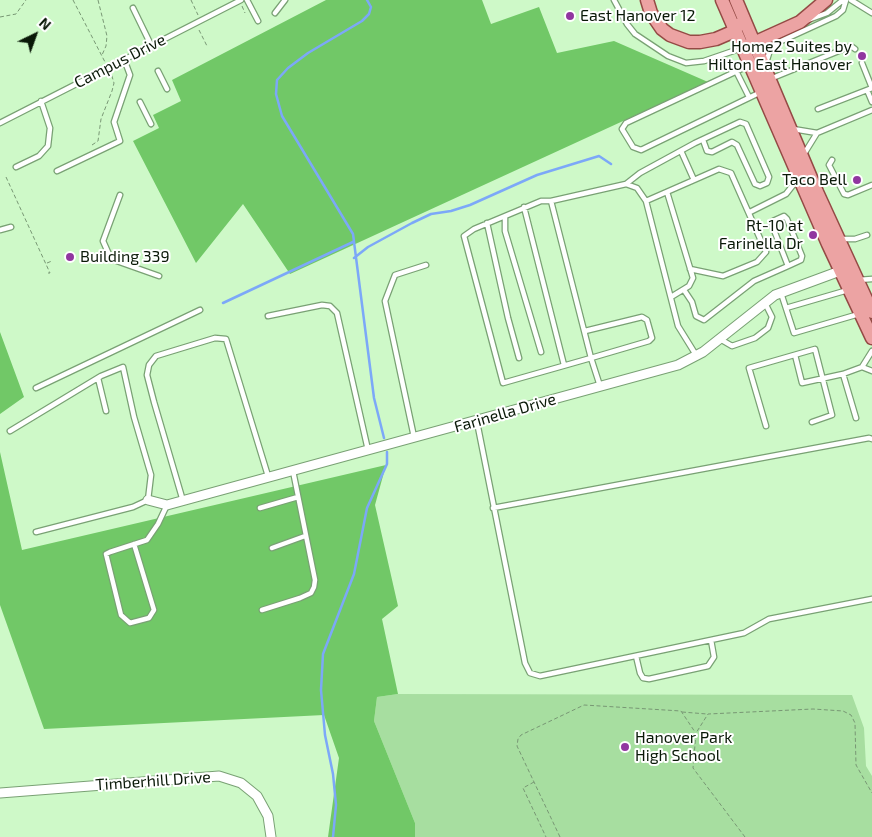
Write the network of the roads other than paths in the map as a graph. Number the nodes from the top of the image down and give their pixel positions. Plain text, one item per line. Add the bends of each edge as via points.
1 (247, 0) edge
2 (285, 0) edge
3 (614, 0) edge
4 (647, 0) edge
5 (722, 0) edge
6 (736, 0) edge
7 (743, 0) edge
8 (826, 0) edge
9 (845, 0) edge
10 (851, 0) edge
11 (241, 3) edge
12 (133, 8) dead end
13 (275, 13) dead end
14 (872, 13) edge
15 (743, 17) junction
16 (258, 21) dead end
17 (800, 22) junction
18 (735, 30) junction
19 (151, 45) junction
20 (748, 45) junction
21 (856, 49) dead end
22 (124, 59) junction
23 (862, 63) dead end
24 (751, 65) junction
25 (158, 71) dead end
26 (736, 71) junction
27 (767, 74) junction
28 (167, 89) dead end
29 (867, 90) junction
30 (762, 91) junction
31 (749, 97) junction
32 (41, 101) junction
33 (140, 102) dead end
34 (872, 102) edge
35 (818, 110) dead end
36 (872, 110) edge
37 (0, 123) edge
38 (151, 124) dead end
39 (789, 127) junction
40 (817, 133) junction
41 (703, 140) junction
42 (681, 151) junction
43 (802, 158) junction
44 (832, 160) dead end
45 (16, 167) dead end
46 (57, 171) dead end
47 (798, 178) junction
48 (694, 180) junction
49 (626, 184) junction
50 (872, 185) edge
51 (666, 192) junction
52 (120, 195) dead end
53 (551, 201) junction
54 (646, 201) junction
55 (524, 207) junction
56 (750, 212) junction
57 (505, 217) junction
58 (487, 223) junction
59 (11, 227) dead end
60 (0, 230) edge
61 (867, 235) dead end
62 (838, 239) junction
63 (426, 265) dead end
64 (788, 266) junction
65 (690, 269) junction
66 (840, 271) junction
67 (159, 276) dead end
68 (872, 279) edge
69 (853, 285) junction
70 (684, 290) junction
71 (782, 292) junction
72 (869, 296) edge
73 (671, 297) junction
74 (765, 302) junction
75 (786, 308) junction
76 (200, 310) dead end
77 (866, 313) edge
78 (268, 316) dead end
79 (585, 331) junction
80 (872, 338) edge
81 (720, 339) junction
82 (541, 352) dead end
83 (872, 352) edge
84 (795, 355) junction
85 (697, 356) junction
86 (519, 358) dead end
87 (591, 358) junction
88 (564, 365) junction
89 (862, 367) junction
90 (872, 371) edge
91 (843, 374) junction
92 (98, 378) junction
93 (823, 379) junction
94 (600, 386) junction
95 (36, 388) dead end
96 (106, 411) dead end
97 (856, 418) dead end
98 (477, 422) junction
99 (812, 422) dead end
100 (766, 426) dead end
101 (10, 431) dead end
102 (414, 438) junction
103 (872, 439) edge
104 (368, 450) junction
105 (293, 471) junction
106 (268, 476) junction
107 (298, 496) junction
108 (148, 500) junction
109 (184, 501) junction
110 (166, 505) junction
111 (260, 508) dead end
112 (493, 508) junction
113 (36, 532) dead end
114 (305, 536) junction
115 (134, 544) junction
116 (272, 548) dead end
117 (872, 599) edge
118 (262, 610) dead end
119 (711, 640) junction
120 (636, 656) junction
121 (0, 793) edge
122 (271, 837) edge

1 - 16 lane
2 - 13 lane
3 - 20 lane via 635,34 668,56 686,63 704,61
4 - 18 main road via 656,22 679,39 700,42
5 - 18 main road
6 - 15 main road
7 - 15 main road
8 - 17 main road
9 - 17 lane via 813,20
9 - 27 lane via 836,16 777,43 767,57
10 - 14 lane
11 - 19 lane, Campus Drive
12 - 19 lane
15 - 18 main road
15 - 20 main road
17 - 20 main road
18 - 20 main road
19 - 22 lane, Campus Drive
20 - 24 main road
20 - 27 main road
21 - 27 lane via 851,46
22 - 32 lane, Campus Drive
22 - 46 lane via 130,75 114,122 120,141
23 - 29 lane via 872,88
24 - 26 lane
24 - 30 main road
25 - 28 lane
26 - 31 lane
26 - 31 lane via 626,123 622,128 633,147 641,150
27 - 39 main road
29 - 34 lane
29 - 35 lane
30 - 31 lane
30 - 47 main road
32 - 37 lane, Campus Drive
32 - 45 lane via 50,128 48,146 40,156
33 - 38 lane
36 - 40 lane
39 - 40 lane
39 - 43 main road
40 - 43 lane
41 - 41 lane via 740,122 746,124 769,177 767,183 755,184 738,145 732,142 712,152 707,151
41 - 42 lane
42 - 48 lane
42 - 49 lane via 636,175
43 - 62 main road
44 - 50 lane via 829,165 844,194
47 - 56 lane via 786,194
47 - 66 main road
48 - 51 lane
48 - 56 lane via 719,169 728,170
49 - 53 lane
49 - 54 lane via 637,188
51 - 54 lane
51 - 65 lane
52 - 67 lane via 103,241 111,258
53 - 55 lane
53 - 79 lane
54 - 73 lane
55 - 57 lane
55 - 88 lane
56 - 65 lane via 766,249 763,257 723,276
57 - 58 lane
57 - 82 lane via 505,231
58 - 86 lane
58 - 88 lane via 464,236 503,383
59 - 60 lane
61 - 62 lane
62 - 69 main road
63 - 102 lane via 395,275 385,301
64 - 64 lane via 801,260 802,256 784,216 773,221 772,226
64 - 70 lane via 754,281 701,321
65 - 70 lane via 692,280
66 - 69 main road
66 - 71 street, Farinella Drive
68 - 69 lane
69 - 72 main road
69 - 75 lane
69 - 77 main road
70 - 73 lane
71 - 74 street, Farinella Drive
71 - 75 lane
72 - 77 main road
73 - 85 lane via 680,331
74 - 81 street, Farinella Drive
74 - 81 lane via 772,317 768,328 755,338 732,346
75 - 77 lane via 794,333
76 - 95 lane
77 - 80 main road
78 - 104 lane via 322,305 330,306 337,313
79 - 87 lane
79 - 87 lane via 642,317 647,320 652,338
81 - 85 street, Farinella Drive
83 - 89 lane
84 - 93 lane via 802,383
84 - 93 lane via 815,349
84 - 100 lane via 749,368
85 - 94 street, Farinella Drive via 678,365
87 - 88 lane
87 - 94 lane
89 - 90 lane
89 - 91 lane
91 - 93 lane
91 - 97 lane
92 - 96 lane
92 - 101 lane
92 - 108 lane via 123,367 151,475
93 - 99 lane via 832,416
94 - 98 street, Farinella Drive
98 - 102 street, Farinella Drive
98 - 112 lane
102 - 104 street, Farinella Drive
103 - 112 lane
104 - 105 street, Farinella Drive
105 - 106 street, Farinella Drive
105 - 107 lane
106 - 109 street, Farinella Drive
106 - 109 lane via 226,339 215,338 156,356 148,364 147,375
107 - 111 lane
107 - 114 lane
108 - 110 street, Farinella Drive
108 - 113 lane via 133,507
109 - 110 street, Farinella Drive
110 - 115 lane via 152,535
112 - 120 lane via 525,663 530,673 540,676
114 - 116 lane
114 - 118 lane via 315,580 311,593
115 - 115 lane via 110,552 106,558 121,615 130,623 150,618 154,610
117 - 119 lane via 768,619 749,632
119 - 120 lane
119 - 120 lane via 714,657 708,666 658,677 644,678
121 - 122 street, Timberhill Drive via 219,776 241,783 257,796 268,816

